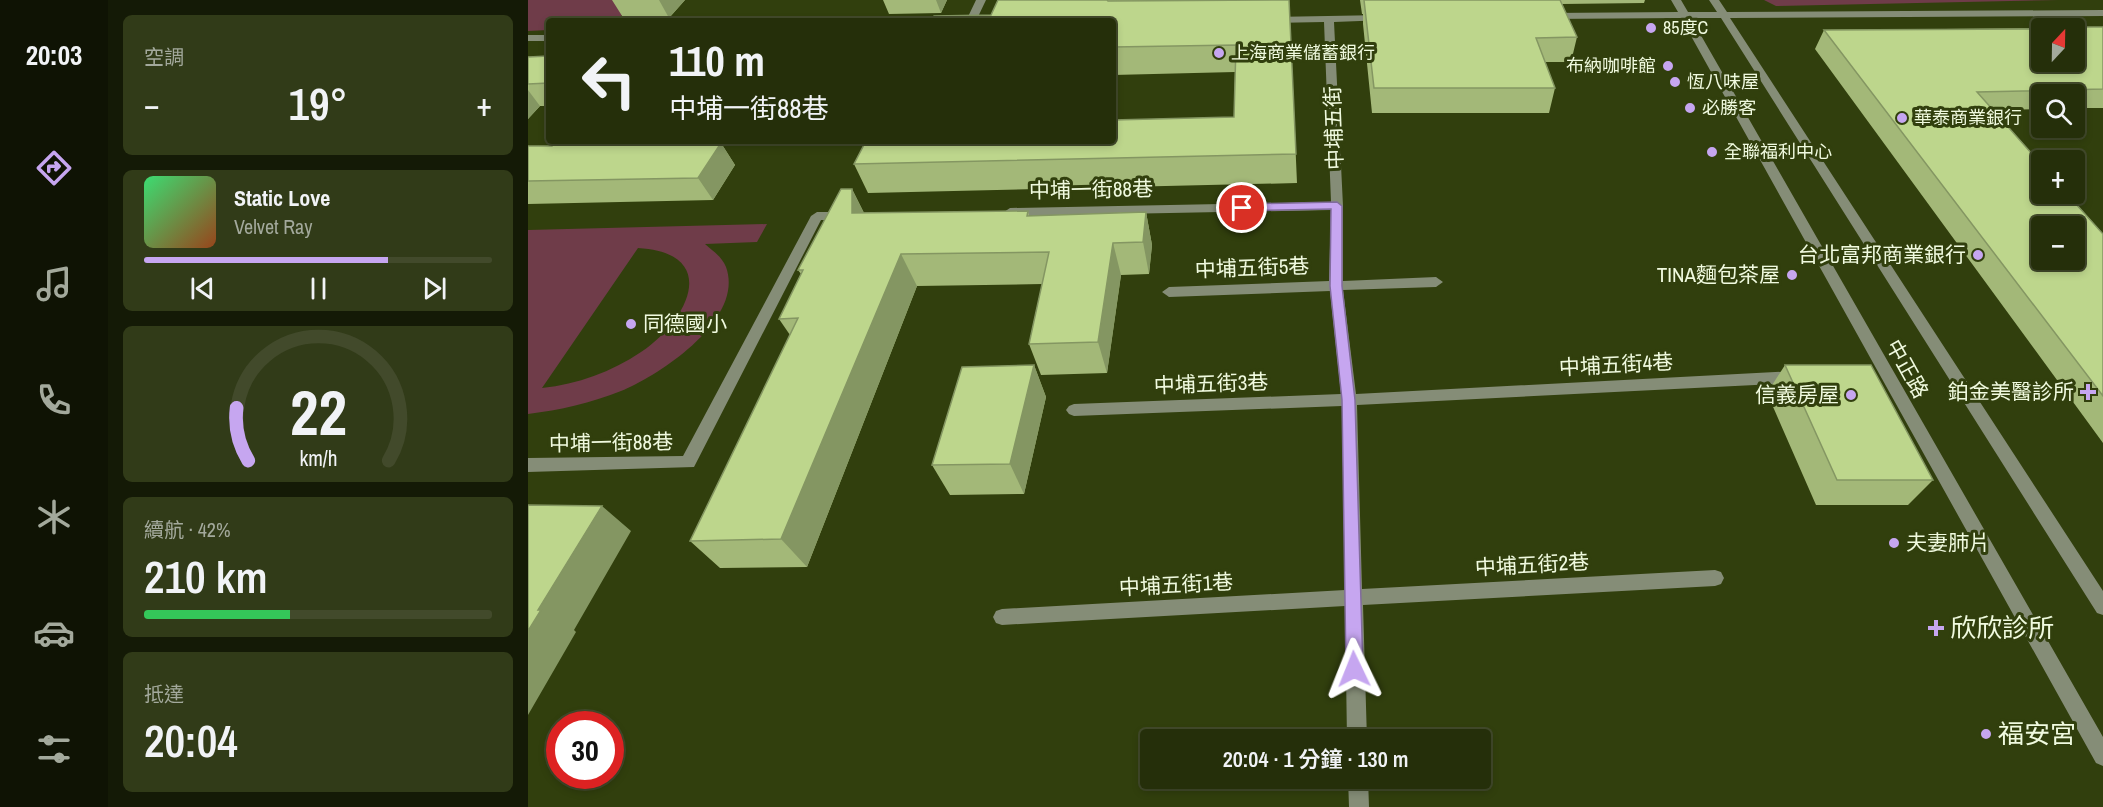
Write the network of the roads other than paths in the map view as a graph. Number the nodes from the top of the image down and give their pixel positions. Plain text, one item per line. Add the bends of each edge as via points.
1 (981, 0) edge
2 (1677, 0) edge
3 (1714, 0) edge
4 (2103, 13) edge
5 (1684, 14) junction
6 (1532, 16) edge
7 (1724, 16) junction
8 (972, 18) edge
9 (1389, 18) edge
10 (1329, 19) junction
11 (1265, 20) edge
12 (528, 38) edge
13 (546, 38) edge
14 (1337, 206) junction
15 (992, 213) edge
16 (861, 216) edge
17 (1436, 282) dead end
18 (1336, 286) junction
19 (1170, 292) dead end
20 (1865, 374) edge
21 (1885, 374) junction
22 (1808, 376) edge
23 (1349, 400) junction
24 (1074, 410) dead end
25 (528, 465) edge
26 (1715, 578) dead end
27 (1352, 598) junction
28 (2103, 607) edge
29 (1002, 617) dead end
30 (1357, 729) edge
31 (2103, 756) edge
32 (1358, 789) edge
33 (1359, 807) edge

1 - 8 street
2 - 5 street, 中正路
3 - 7 street, 中正路
4 - 7 street
5 - 6 street
5 - 7 street
5 - 21 street, 中正路
7 - 28 street, 中正路
9 - 10 street
10 - 11 street
10 - 14 street, 中埔五街
12 - 13 street
14 - 15 street, 中埔一街88巷
14 - 18 street, 中埔五街
16 - 25 street, 中埔一街88巷 via 817,216 688,462
17 - 18 street, 中埔五街5巷
18 - 19 street, 中埔五街5巷
18 - 23 street, 中埔五街
20 - 21 street
21 - 31 street, 中正路
22 - 23 street, 中埔五街4巷
23 - 24 street, 中埔五街3巷
23 - 27 street, 中埔五街
26 - 27 street, 中埔五街2巷
27 - 29 street, 中埔五街1巷
27 - 30 street, 中埔五街
32 - 33 street

